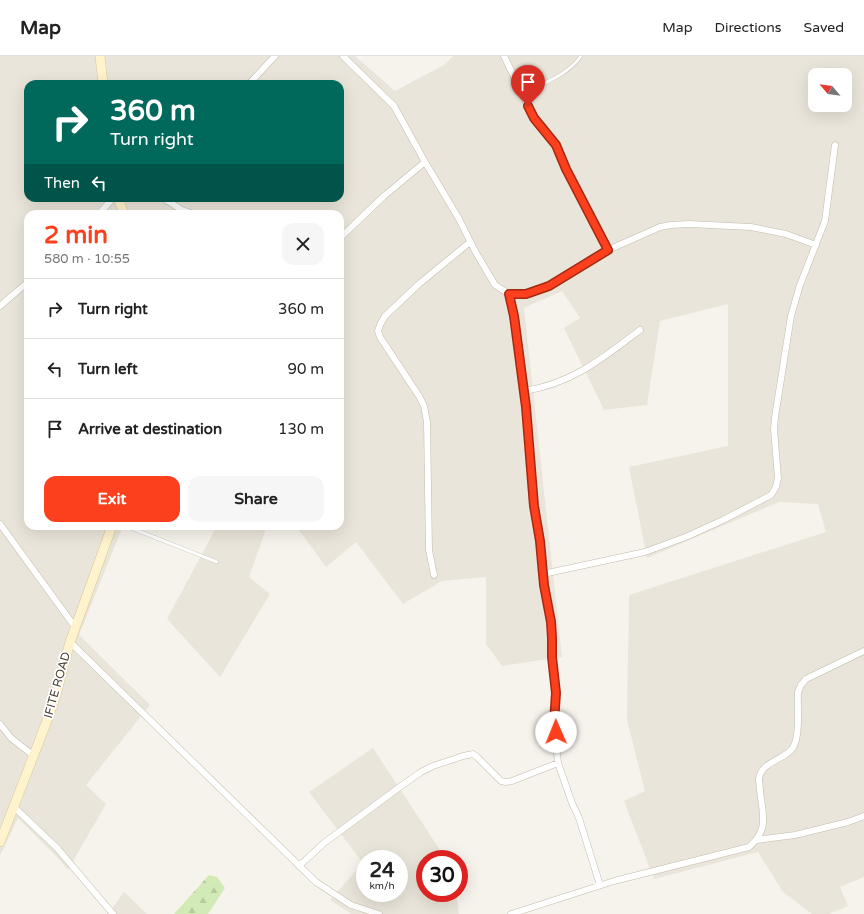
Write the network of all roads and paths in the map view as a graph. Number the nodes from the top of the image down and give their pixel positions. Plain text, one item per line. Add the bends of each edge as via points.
1 (100, 56) edge
2 (275, 56) edge
3 (343, 56) edge
4 (504, 56) edge
5 (581, 56) edge
6 (103, 80) edge
7 (253, 80) edge
8 (522, 94) junction
9 (835, 145) dead end
10 (425, 162) junction
11 (110, 202) edge
12 (169, 202) edge
13 (102, 210) edge
14 (182, 210) edge
15 (344, 234) edge
16 (470, 242) junction
17 (816, 245) junction
18 (608, 250) junction
19 (24, 285) edge
20 (509, 294) junction
21 (0, 306) edge
22 (640, 330) dead end
23 (524, 391) junction
24 (0, 524) edge
25 (111, 530) edge
26 (136, 530) edge
27 (218, 562) dead end
28 (543, 574) junction
29 (434, 575) dead end
30 (75, 627) junction
31 (70, 642) junction
32 (864, 650) edge
33 (0, 724) edge
34 (34, 756) junction
35 (558, 763) junction
36 (14, 807) junction
37 (864, 816) edge
38 (757, 840) junction
39 (0, 842) edge
40 (299, 866) junction
41 (600, 885) junction
42 (113, 914) edge
43 (379, 914) edge
44 (510, 914) edge

1 - 6 street
2 - 7 street
3 - 10 street via 394,106
4 - 8 street
5 - 8 lane via 571,67
8 - 18 street via 534,118 556,145
9 - 17 street via 825,221
10 - 15 street
10 - 16 street
11 - 13 street
12 - 14 street
16 - 20 street via 495,285
16 - 29 street via 386,316 378,331 424,406 427,422 429,550
17 - 18 street via 786,234 751,227 689,224 660,227
17 - 28 street via 791,316 775,417 778,478 776,487 770,494 688,536 645,552
18 - 20 street via 549,286 526,294
19 - 21 street
20 - 23 street
22 - 23 street via 581,372 557,383
23 - 28 street
24 - 30 street
25 - 30 street, IFITE ROAD
26 - 27 lane
28 - 35 street via 552,638 556,693 554,722
30 - 31 street, IFITE ROAD
31 - 34 street, IFITE ROAD
31 - 40 street
32 - 38 street via 806,679 800,685 796,739 791,749 762,771 759,779 763,828
33 - 34 street via 11,738
34 - 36 street, IFITE ROAD
35 - 40 street via 506,782 501,781 473,754 434,766 421,772 347,825
35 - 41 street
36 - 39 street, IFITE ROAD
36 - 42 street via 57,848
37 - 38 street via 795,835
38 - 41 street via 749,847
40 - 43 street via 316,882 351,905
41 - 44 street

